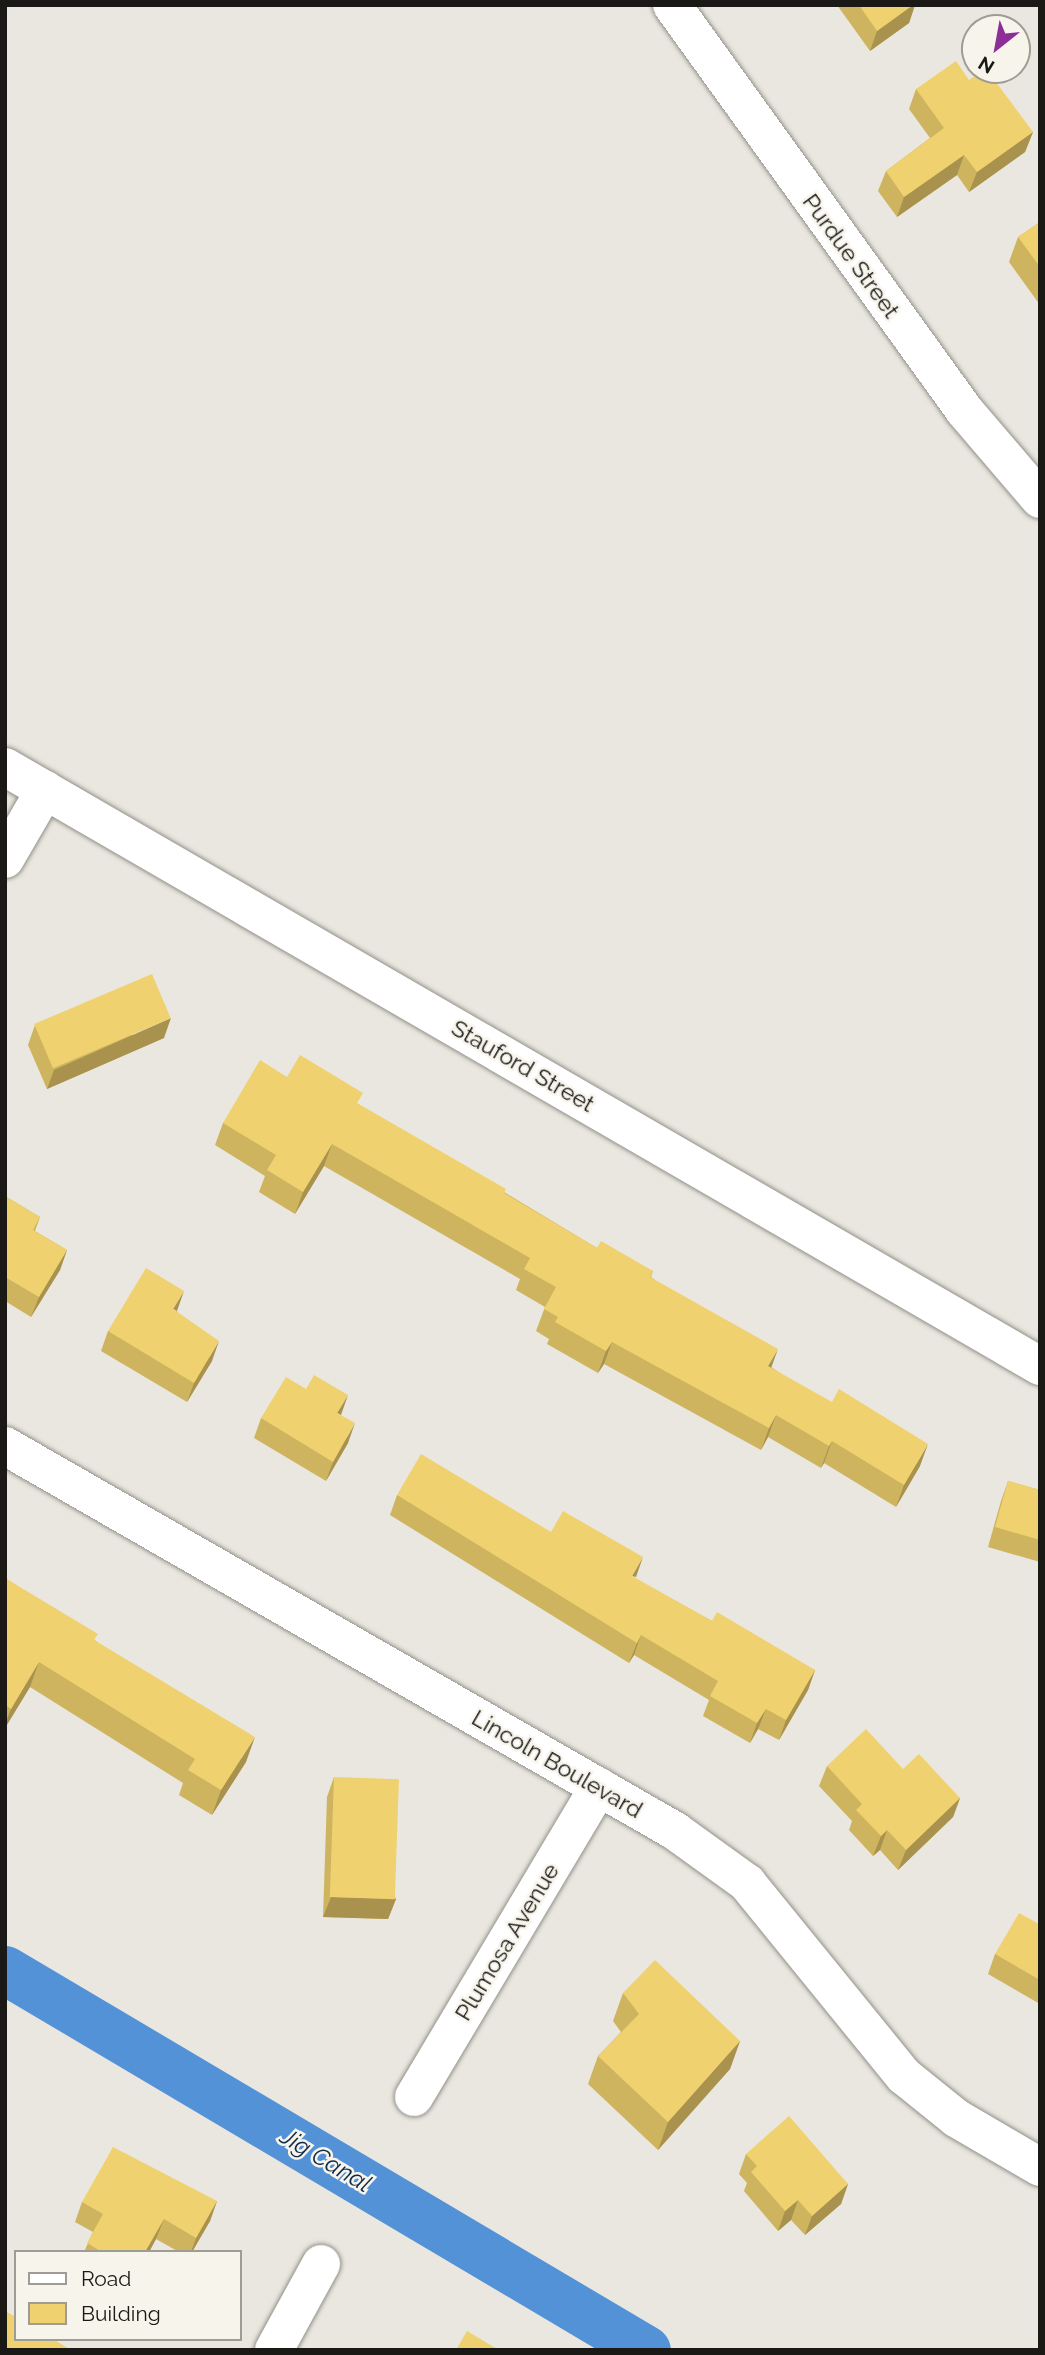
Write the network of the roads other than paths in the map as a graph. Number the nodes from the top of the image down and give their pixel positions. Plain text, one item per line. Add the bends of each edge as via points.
1 (672, 5) edge
2 (1040, 499) edge
3 (5, 768) edge
4 (45, 790) junction
5 (5, 859) edge
6 (1040, 1366) edge
7 (5, 1446) edge
8 (599, 1787) junction
9 (414, 2097) dead end
10 (1040, 2167) edge
11 (321, 2264) dead end
12 (274, 2350) edge

1 - 2 street, Purdue Street via 964,411
3 - 4 street, Stauford Street
4 - 5 street
4 - 6 street, Stauford Street
7 - 8 street, Lincoln Boulevard
8 - 9 street, Plumosa Avenue
8 - 10 street, Lincoln Boulevard via 676,1831 747,1883 904,2076 956,2118
11 - 12 street

